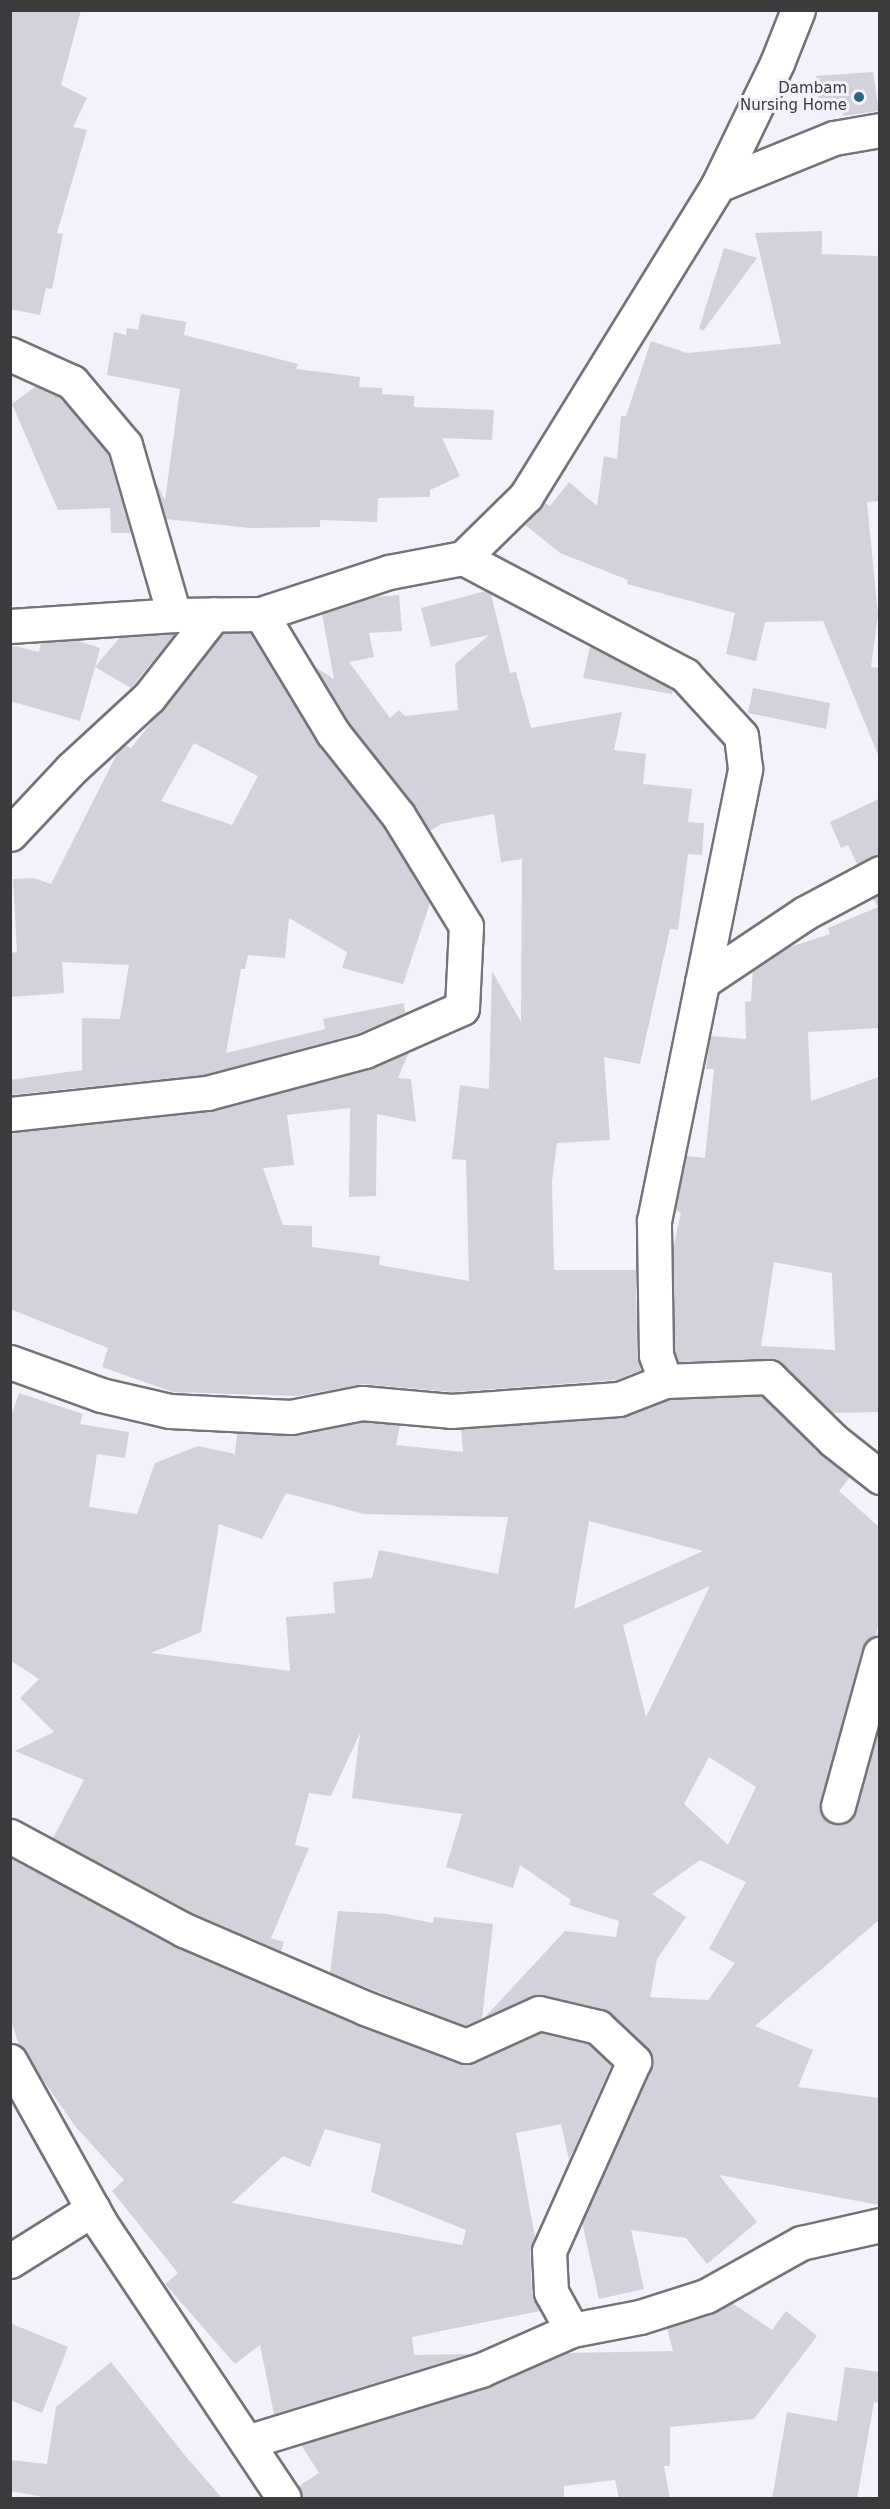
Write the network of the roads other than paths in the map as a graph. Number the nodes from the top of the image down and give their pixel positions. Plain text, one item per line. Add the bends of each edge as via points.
1 (798, 10) edge
2 (879, 130) edge
3 (718, 185) junction
4 (10, 354) edge
5 (463, 558) junction
6 (214, 614) junction
7 (261, 614) junction
8 (174, 615) junction
9 (10, 626) edge
10 (10, 834) edge
11 (879, 873) edge
12 (702, 982) junction
13 (10, 1114) edge
14 (10, 1362) edge
15 (665, 1381) junction
16 (879, 1477) edge
17 (879, 1654) edge
18 (838, 1806) dead end
19 (10, 1836) edge
20 (10, 2061) edge
21 (93, 2209) junction
22 (879, 2224) edge
23 (10, 2261) edge
24 (572, 2330) junction
25 (247, 2442) junction
26 (284, 2499) edge

1 - 3 street
2 - 3 street via 834,138
3 - 5 street via 526,496
4 - 8 street via 72,382 125,445
5 - 7 street via 389,572
5 - 12 street via 685,675 741,736 745,768
6 - 7 street
6 - 8 street
6 - 10 street via 149,696 71,769
7 - 13 street via 333,733 398,815 466,926 462,1008 365,1051 207,1093
8 - 9 street
11 - 12 street via 805,913
12 - 15 street via 654,1221 656,1356
14 - 15 street via 101,1395 170,1411 291,1417 362,1403 451,1411 619,1399
15 - 16 street via 769,1377 832,1440
17 - 18 street
19 - 24 street via 184,1930 355,2004 466,2046 539,2013 598,2027 634,2061 549,2251 551,2292
20 - 21 street
21 - 23 street
21 - 25 street
22 - 24 street via 801,2243 706,2296 640,2317
24 - 25 street via 481,2370
25 - 26 street

